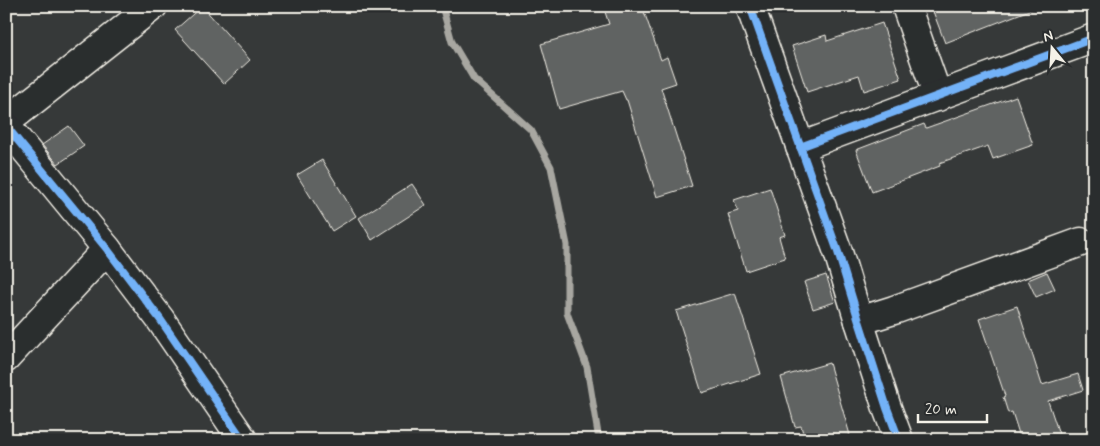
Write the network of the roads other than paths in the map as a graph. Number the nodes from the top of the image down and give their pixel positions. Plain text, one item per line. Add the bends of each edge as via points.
1 (153, 6) edge
2 (750, 6) edge
3 (906, 6) edge
4 (1094, 38) edge
5 (938, 97) junction
6 (6, 122) edge
7 (6, 126) edge
8 (800, 147) junction
9 (1081, 242) dead end
10 (107, 249) junction
11 (858, 321) junction
12 (6, 358) edge
13 (243, 440) edge
14 (899, 440) edge

1 - 6 street
2 - 8 street
3 - 5 street
4 - 5 street
5 - 8 street
7 - 10 street
8 - 11 street via 838,252
9 - 11 street
10 - 12 street
10 - 13 street via 160,318
11 - 14 street

